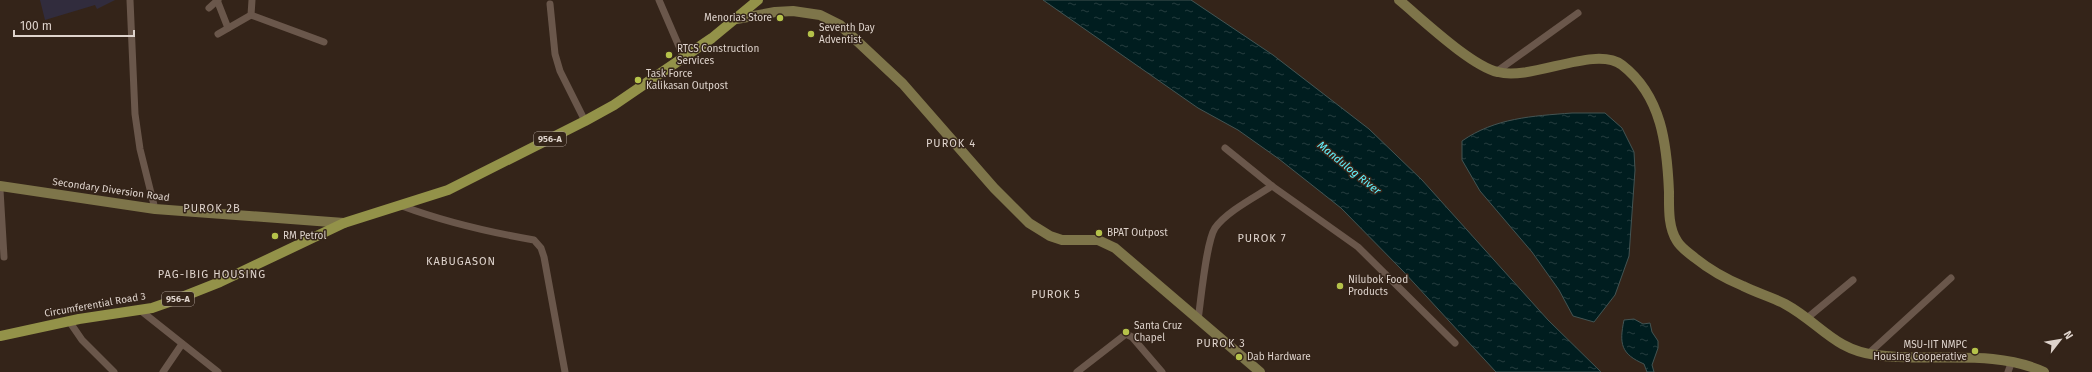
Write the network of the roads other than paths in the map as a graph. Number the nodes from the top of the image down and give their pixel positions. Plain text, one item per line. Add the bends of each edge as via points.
1 (130, 0) edge
2 (218, 0) edge
3 (252, 0) edge
4 (659, 0) edge
5 (758, 0) edge
6 (1399, 0) edge
7 (550, 4) dead end
8 (209, 8) dead end
9 (1578, 13) dead end
10 (251, 15) junction
11 (737, 19) junction
12 (228, 28) junction
13 (218, 34) dead end
14 (324, 42) dead end
15 (684, 58) junction
16 (1496, 72) junction
17 (585, 121) junction
18 (1225, 148) dead end
19 (0, 186) edge
20 (1272, 186) junction
21 (0, 190) edge
22 (402, 206) junction
23 (156, 209) junction
24 (344, 222) junction
25 (4, 257) dead end
26 (1951, 278) dead end
27 (1853, 280) dead end
28 (140, 310) junction
29 (1806, 318) junction
30 (1198, 320) junction
31 (70, 321) junction
32 (0, 336) edge
33 (1455, 343) dead end
34 (182, 344) junction
35 (1868, 354) junction
36 (2012, 361) junction
37 (114, 372) edge
38 (163, 372) edge
39 (218, 372) edge
40 (565, 372) edge
41 (1078, 372) edge
42 (1162, 372) edge
43 (1260, 372) edge
44 (2008, 372) edge
45 (2044, 372) edge

1 - 23 street via 135,114 140,149
2 - 8 street
2 - 12 street
3 - 10 street
4 - 15 street
5 - 11 main road, Secondary Diversion Road / 956-A
6 - 16 street via 1474,62
7 - 17 street via 560,71
9 - 16 street
10 - 12 street
10 - 14 street
11 - 15 main road, Secondary Diversion Road / 956-A
11 - 30 street via 793,11 820,15 840,25 902,84 994,188 1029,223 1062,240 1098,240 1108,243 1124,254
12 - 13 street
15 - 17 main road, Secondary Diversion Road / 956-A
16 - 29 street via 1506,74 1552,68 1599,58 1622,65 1656,109 1662,126 1668,170 1670,224 1677,242 1686,252 1719,275 1787,305
17 - 22 main road, Secondary Diversion Road / 956-A via 448,190
18 - 20 street
19 - 23 street, Secondary Diversion Road / 956-A
20 - 30 street via 1222,219 1215,228 1210,244
20 - 33 street via 1358,247
21 - 25 street
22 - 24 main road, Secondary Diversion Road / 956-A
22 - 40 street via 460,226 534,240 538,243 544,257
23 - 24 street, Secondary Diversion Road / 956-A
24 - 28 main road, Circumferential Road 3 / 956-A via 197,292
26 - 35 street
27 - 29 street
28 - 31 main road, Circumferential Road 3 / 956-A
28 - 34 street
29 - 35 street via 1845,347
30 - 43 street
31 - 32 main road, Circumferential Road 3 / 956-A
31 - 37 street via 82,340
34 - 38 street
34 - 39 street
35 - 36 street via 1912,359 1972,358
36 - 44 street
36 - 45 street
41 - 42 street via 1126,334 1132,337

